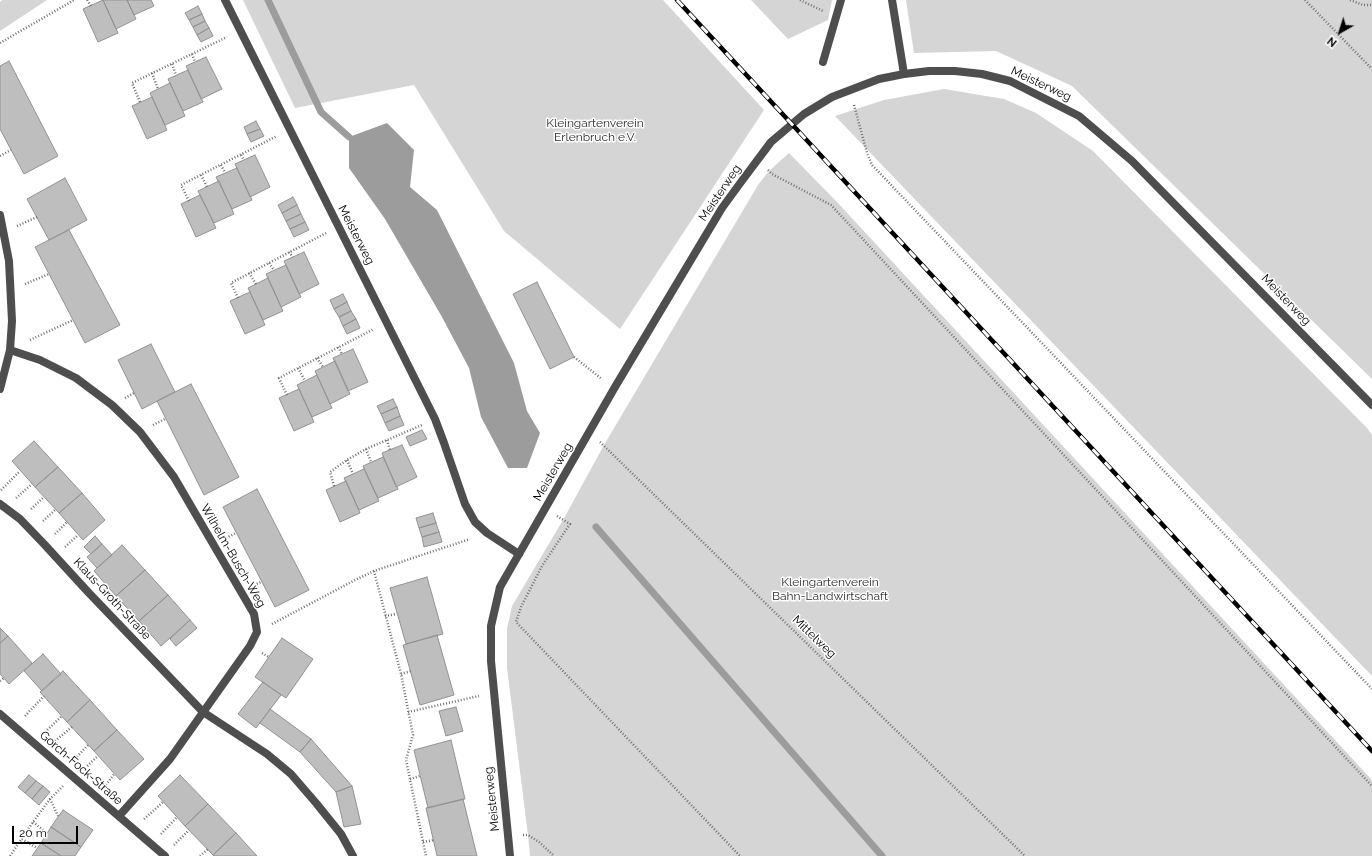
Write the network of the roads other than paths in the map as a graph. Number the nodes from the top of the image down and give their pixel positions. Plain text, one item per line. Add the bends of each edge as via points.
1 (225, 0) edge
2 (841, 0) edge
3 (892, 0) edge
4 (823, 62) dead end
5 (904, 74) junction
6 (0, 215) edge
7 (10, 350) junction
8 (0, 388) edge
9 (1372, 405) edge
10 (3, 506) edge
11 (519, 554) junction
12 (203, 712) junction
13 (0, 714) edge
14 (118, 816) junction
15 (164, 856) edge
16 (354, 856) edge
17 (510, 856) edge

1 - 11 street, Meisterweg via 435,419 465,504 475,522
2 - 4 street
3 - 5 street
5 - 9 street, Meisterweg via 929,71 982,74 1010,81 1079,116 1132,161
5 - 11 street, Meisterweg via 879,79 832,97 804,114 771,142 722,208
6 - 7 street via 9,262 12,321
7 - 8 street
7 - 12 street, Wilhelm-Busch-Weg via 40,360 76,378 112,405 140,432 174,477 254,614 257,632 250,646
10 - 12 street, Klaus-Groth-Straße via 44,544
11 - 17 street, Meisterweg via 500,588 491,626 490,661
12 - 14 street via 170,759
12 - 16 street, Klaus-Groth-Straße via 267,754 291,774 341,834
13 - 14 street, Gorch-Fock-Straße
14 - 15 street, Gorch-Fock-Straße

